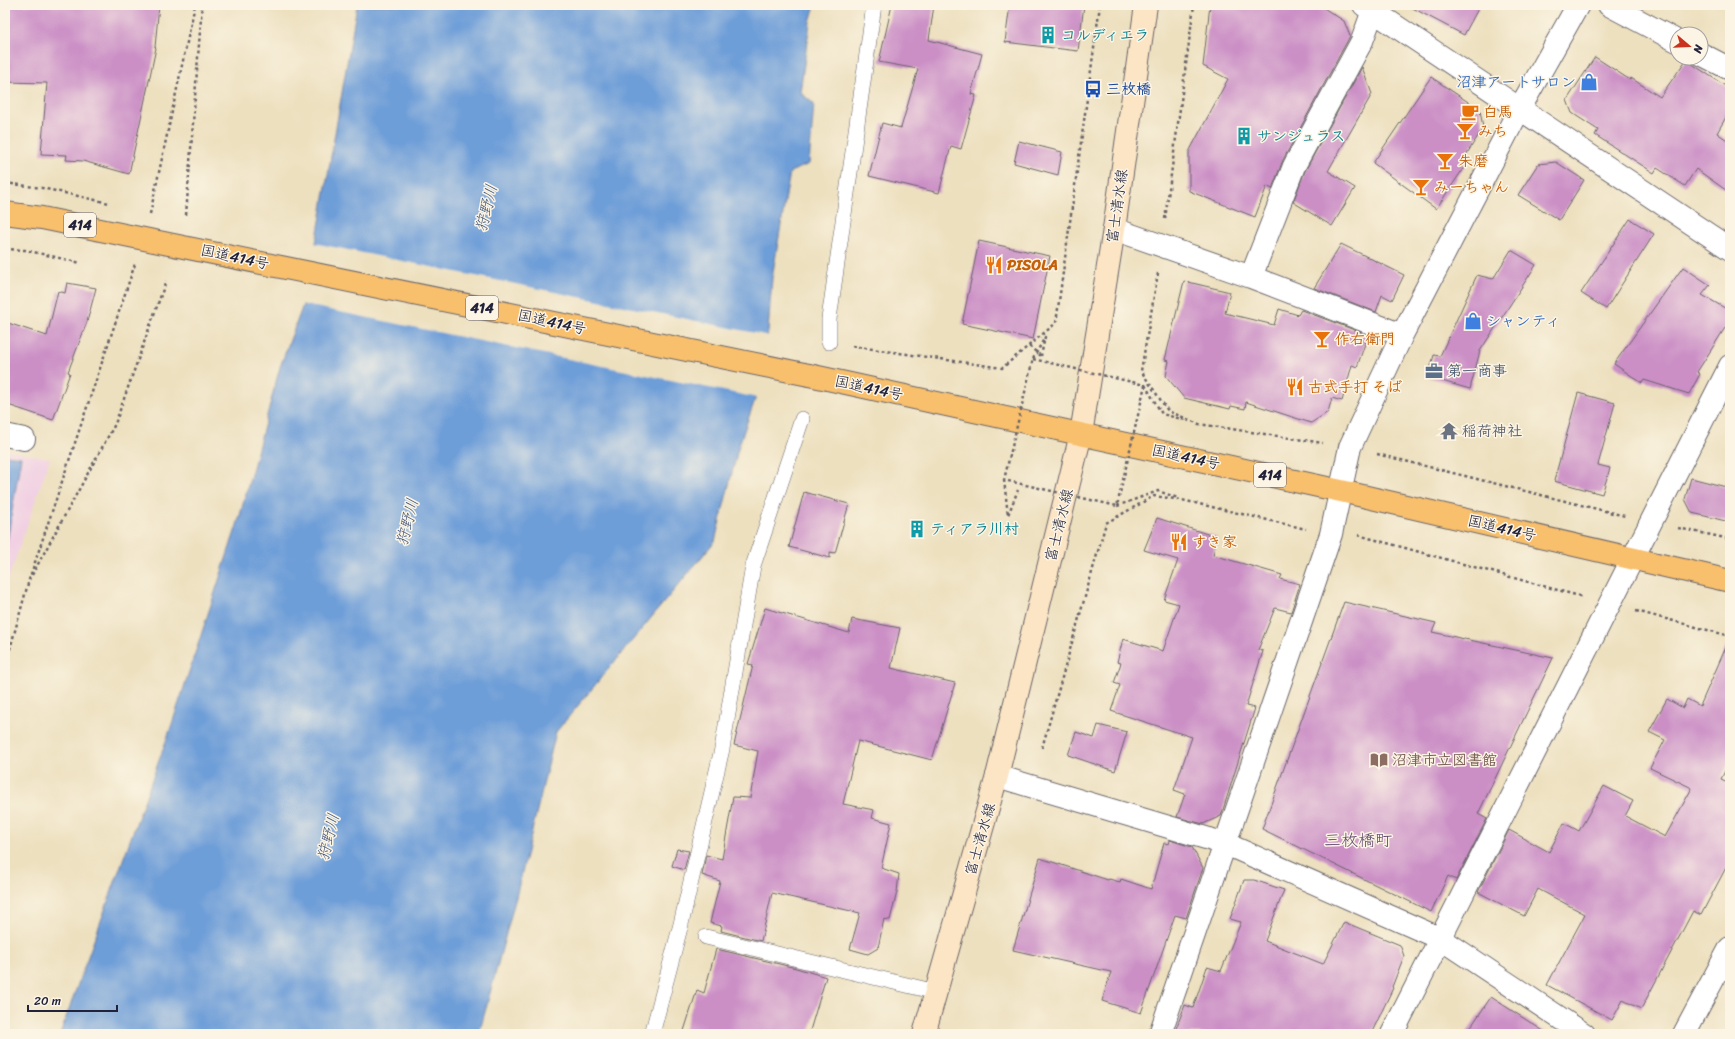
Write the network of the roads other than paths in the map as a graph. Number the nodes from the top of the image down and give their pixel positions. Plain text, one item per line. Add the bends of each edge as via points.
1 (874, 5) edge
2 (1146, 5) edge
3 (1578, 5) edge
4 (1609, 5) edge
5 (1371, 7) edge
6 (1669, 37) edge
7 (1709, 58) edge
8 (1730, 70) edge
9 (1520, 108) junction
10 (5, 213) edge
11 (1114, 229) junction
12 (1730, 249) edge
13 (1251, 277) junction
14 (1402, 335) junction
15 (829, 342) road end
16 (1730, 366) edge
17 (802, 419) dead end
18 (1081, 434) junction
19 (1341, 491) junction
20 (1633, 558) junction
21 (1730, 581) edge
22 (997, 776) junction
23 (1226, 844) junction
24 (706, 937) dead end
25 (1440, 939) junction
26 (1730, 948) edge
27 (936, 992) junction
28 (652, 1034) edge
29 (924, 1034) edge
30 (1160, 1034) edge
31 (1392, 1034) edge
32 (1584, 1034) edge
33 (1684, 1034) edge

1 - 15 lane via 829,319
2 - 11 main road, 富士清水線
3 - 9 street
4 - 6 street
5 - 9 street
5 - 13 street via 1362,41 1294,166
7 - 8 street
9 - 12 street
9 - 14 street
10 - 18 highway, 国道414号 / 414, bridge via 149,239 809,375
11 - 13 street
11 - 18 main road, 富士清水線
13 - 14 street
14 - 19 street via 1350,447
16 - 20 street
17 - 28 lane via 753,566 722,749 682,924
18 - 19 highway, 国道414号 / 414
18 - 22 main road, 富士清水線
19 - 20 highway, 国道414号 / 414
19 - 23 street via 1331,534
20 - 21 highway, 国道414号 / 414
20 - 25 street
22 - 23 street
22 - 27 main road, 富士清水線
23 - 25 street
23 - 30 street
24 - 27 lane
25 - 31 street
25 - 32 street
26 - 33 street
27 - 29 main road, 富士清水線

